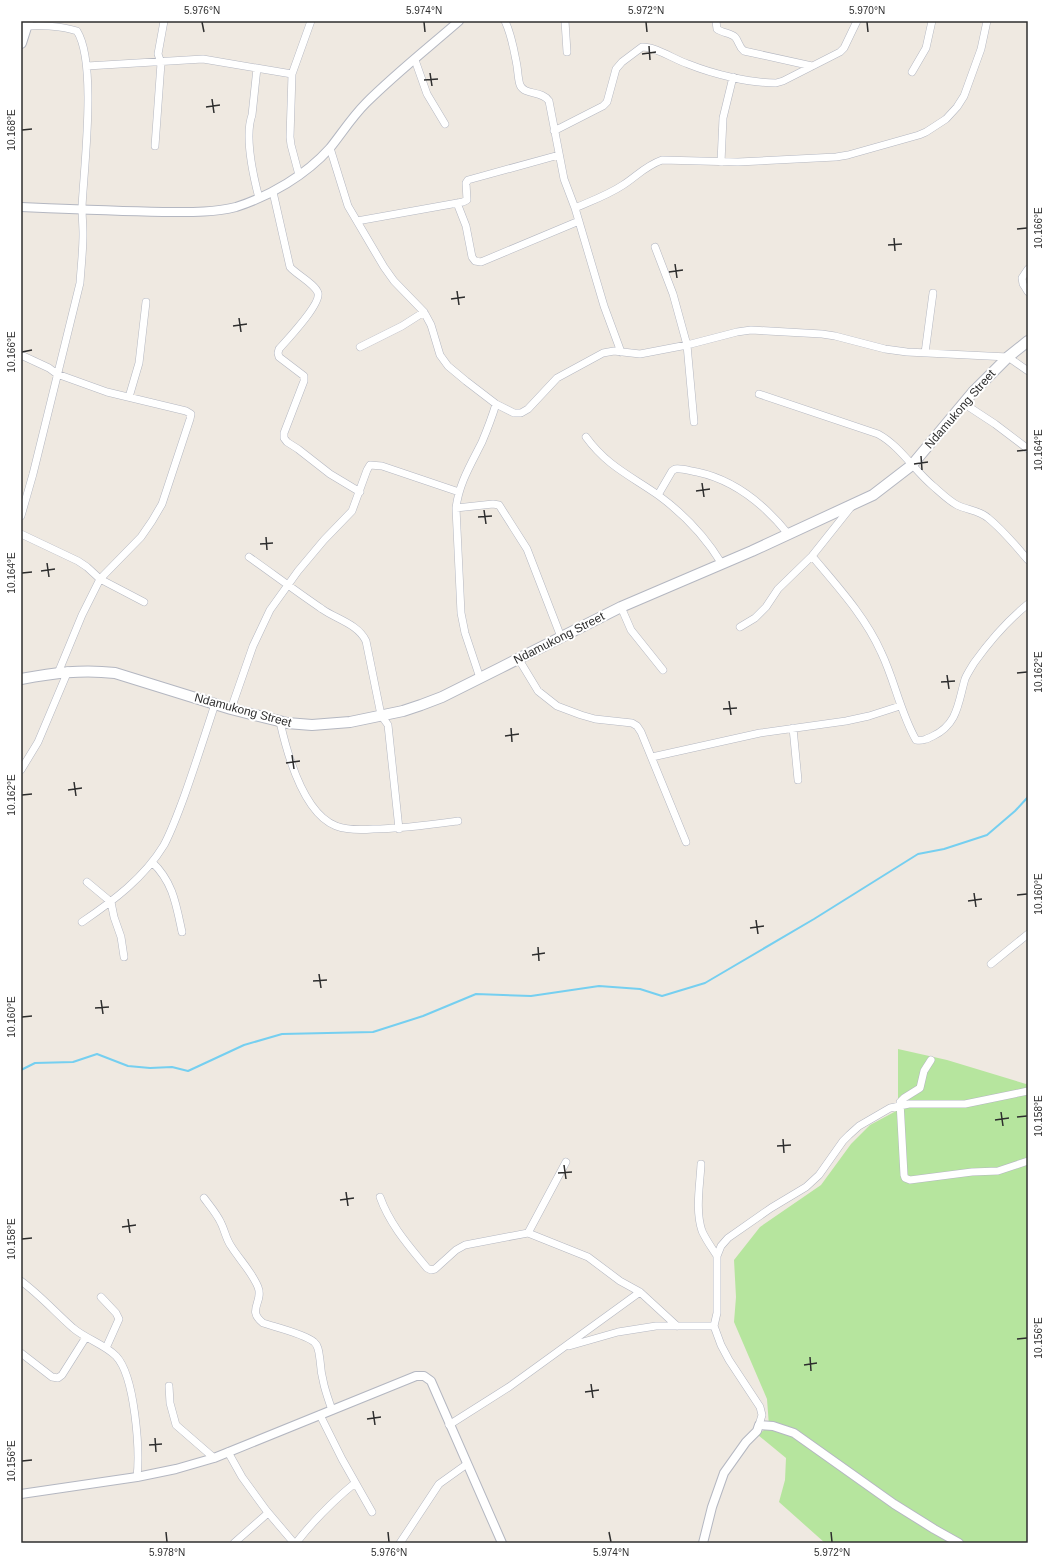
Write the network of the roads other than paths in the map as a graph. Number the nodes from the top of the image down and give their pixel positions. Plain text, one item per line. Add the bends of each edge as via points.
1 (164, 21) edge
2 (311, 21) edge
3 (459, 21) edge
4 (505, 21) edge
5 (565, 21) edge
6 (716, 21) edge
7 (857, 21) edge
8 (932, 21) edge
9 (987, 21) edge
10 (25, 25) edge
11 (21, 43) edge
12 (567, 52) dead end
13 (415, 60) junction
14 (161, 62) junction
15 (87, 66) junction
16 (812, 66) junction
17 (256, 68) junction
18 (912, 72) dead end
19 (292, 74) junction
20 (732, 77) junction
21 (445, 124) dead end
22 (554, 131) junction
23 (155, 146) dead end
24 (330, 148) junction
25 (559, 155) junction
26 (721, 162) junction
27 (299, 175) junction
28 (272, 192) junction
29 (259, 198) junction
30 (457, 203) junction
31 (21, 207) edge
32 (575, 208) junction
33 (82, 209) junction
34 (357, 221) junction
35 (579, 221) junction
36 (655, 247) dead end
37 (1028, 269) edge
38 (1028, 292) edge
39 (933, 293) dead end
40 (146, 302) dead end
41 (424, 312) junction
42 (1028, 341) edge
43 (687, 345) junction
44 (360, 347) dead end
45 (621, 352) junction
46 (925, 353) junction
47 (21, 355) edge
48 (1008, 357) junction
49 (1028, 371) edge
50 (57, 374) junction
51 (759, 394) dead end
52 (129, 397) junction
53 (963, 403) junction
54 (496, 404) junction
55 (694, 422) dead end
56 (586, 438) dead end
57 (1028, 449) edge
58 (912, 465) junction
59 (360, 492) junction
60 (459, 492) junction
61 (658, 495) junction
62 (852, 505) junction
63 (456, 508) junction
64 (21, 516) edge
65 (21, 534) edge
66 (789, 535) junction
67 (812, 556) junction
68 (249, 557) dead end
69 (1028, 560) edge
70 (722, 564) junction
71 (100, 579) junction
72 (288, 585) junction
73 (144, 602) dead end
74 (1028, 604) edge
75 (621, 607) junction
76 (740, 627) dead end
77 (561, 637) junction
78 (518, 658) junction
79 (663, 670) dead end
80 (68, 671) junction
81 (58, 673) junction
82 (480, 678) junction
83 (21, 679) edge
84 (215, 704) junction
85 (900, 706) junction
86 (232, 709) junction
87 (381, 715) junction
88 (280, 722) junction
89 (793, 728) junction
90 (652, 757) junction
91 (21, 770) edge
92 (798, 780) dead end
93 (458, 821) dead end
94 (399, 829) junction
95 (686, 842) dead end
96 (152, 862) junction
97 (87, 882) dead end
98 (111, 902) junction
99 (82, 922) dead end
100 (182, 932) dead end
101 (1028, 934) edge
102 (124, 957) dead end
103 (991, 964) dead end
104 (931, 1060) dead end
105 (1028, 1091) edge
106 (901, 1105) junction
107 (1028, 1161) edge
108 (566, 1162) dead end
109 (701, 1164) dead end
110 (380, 1197) dead end
111 (204, 1198) dead end
112 (528, 1233) junction
113 (717, 1256) junction
114 (21, 1281) edge
115 (640, 1292) junction
116 (100, 1297) dead end
117 (677, 1326) junction
118 (714, 1326) junction
119 (86, 1337) junction
120 (564, 1347) junction
121 (106, 1348) junction
122 (21, 1353) edge
123 (169, 1386) dead end
124 (332, 1410) junction
125 (320, 1415) junction
126 (449, 1425) junction
127 (759, 1425) junction
128 (228, 1452) junction
129 (214, 1458) junction
130 (466, 1464) junction
131 (137, 1477) junction
132 (355, 1483) junction
133 (21, 1494) edge
134 (372, 1512) dead end
135 (268, 1513) junction
136 (234, 1543) edge
137 (295, 1543) edge
138 (400, 1543) edge
139 (502, 1543) edge
140 (703, 1543) edge
141 (959, 1543) edge

1 - 14 street via 158,54
2 - 19 street
3 - 13 street
4 - 22 street via 513,41 520,84 526,91 546,96
5 - 12 street
6 - 16 street via 717,29 734,36 744,51
7 - 16 street via 844,48
8 - 18 street via 926,48
9 - 26 street via 981,49 964,96 946,119 926,132 836,157
10 - 11 main road
10 - 15 street via 76,30 84,47
13 - 21 street via 427,94
13 - 24 street via 364,104
14 - 15 street
14 - 17 street via 203,59
14 - 23 street
15 - 33 street via 88,101
16 - 20 street via 776,83
17 - 19 street
17 - 29 street via 250,142 252,171
19 - 27 street via 290,137
20 - 22 street via 642,47 616,69 609,97 603,106
20 - 26 street via 723,118
22 - 25 street
24 - 27 street
24 - 34 street via 344,194
25 - 30 street via 468,180 467,200
25 - 32 street via 564,179
26 - 32 street via 662,160 651,164 623,185
27 - 28 street
28 - 29 street
28 - 59 street via 290,267 318,292 308,315 278,353 279,357 304,376 284,438 330,474
29 - 33 street via 235,207 201,212
30 - 34 street
30 - 35 street via 466,226 472,257 475,261 481,262
31 - 33 street
32 - 35 street
33 - 50 street via 80,283
34 - 41 street via 384,267
35 - 45 street via 604,306
36 - 43 street via 673,294
37 - 38 street via 1022,278
39 - 46 street
40 - 52 street via 139,363
41 - 44 street
41 - 54 street via 431,325 440,355 448,366
42 - 48 main road, Ndamukong Street
43 - 45 street via 640,354
43 - 46 street via 751,330 835,336 885,349
43 - 55 street
45 - 54 street via 603,353 557,378 521,413 514,413
46 - 48 street
47 - 50 street
48 - 49 street
48 - 53 main road, Ndamukong Street
50 - 52 street
50 - 64 street
51 - 58 street via 878,434 895,445
52 - 71 street via 191,414 162,504 141,537
53 - 57 street
53 - 58 main road, Ndamukong Street
54 - 60 street
56 - 61 street via 612,466
58 - 62 main road, Ndamukong Street via 873,495
58 - 69 street via 957,505 987,517
59 - 60 street via 366,470 370,465 376,465
59 - 72 street via 352,511 324,540
60 - 63 street
61 - 66 street via 675,469 709,475 726,481 755,499
61 - 70 street via 699,531
62 - 66 main road, Ndamukong Street
62 - 67 street
63 - 77 street via 499,505 527,549
63 - 82 street via 461,613
65 - 71 street via 78,560
66 - 70 main road, Ndamukong Street
67 - 76 street via 778,590 760,614
67 - 85 street via 845,596 874,638 888,666
68 - 72 street
70 - 75 main road, Ndamukong Street
71 - 73 street
71 - 81 street
72 - 86 street via 262,624
72 - 87 street via 322,610 363,634
74 - 85 street via 1015,615 975,663 966,678 958,709 948,726 922,741 916,740
75 - 77 main road, Ndamukong Street
75 - 79 street via 631,630
77 - 78 main road, Ndamukong Street
78 - 82 main road, Ndamukong Street
78 - 90 street via 538,691 557,706 595,719 638,726
80 - 81 main road, Ndamukong Street
80 - 84 main road, Ndamukong Street via 95,670 115,673
80 - 91 street via 38,742
81 - 83 main road, Ndamukong Street
82 - 87 main road, Ndamukong Street via 421,705
84 - 86 main road, Ndamukong Street
84 - 96 street via 175,820
85 - 89 street via 846,721
86 - 88 main road, Ndamukong Street
87 - 88 main road, Ndamukong Street via 330,725
87 - 94 street via 388,725
88 - 94 street via 289,756 303,792 325,819 335,826 344,828
89 - 90 street
89 - 92 street
90 - 95 street
93 - 94 street
96 - 98 street
96 - 100 street via 163,873 170,886
97 - 98 street
98 - 99 street
98 - 102 street
101 - 103 street
104 - 106 street via 924,1071 920,1088 902,1100
105 - 106 street via 965,1104
106 - 107 street via 905,1178 910,1180 998,1171
106 - 113 street via 890,1108 859,1126 843,1141 812,1182 728,1238
108 - 112 street
109 - 113 street via 700,1222 702,1231
110 - 112 street via 398,1233 431,1270 465,1245
111 - 124 street via 221,1222 231,1247 257,1284 260,1292 255,1313 257,1318 262,1323 309,1339 316,1344 324,1390
112 - 115 street via 588,1258
113 - 118 street via 717,1313
114 - 119 street
115 - 117 street
115 - 120 street
116 - 121 street via 119,1319
117 - 118 street
117 - 120 street via 656,1326 618,1332
118 - 127 street via 729,1360 760,1407 762,1415
119 - 121 street
119 - 122 street via 58,1378 52,1377
120 - 126 street via 509,1387
121 - 131 street via 122,1364 130,1387 139,1458
123 - 129 street via 170,1403 176,1425
124 - 125 street
124 - 126 street via 416,1376 424,1376 431,1381
125 - 128 street
125 - 132 street
126 - 130 street
127 - 140 street via 724,1473
127 - 141 street via 774,1426 794,1433 894,1504
128 - 129 street
128 - 135 street via 242,1477
129 - 131 street
130 - 138 street via 439,1484
130 - 139 street
131 - 133 street
132 - 134 street
132 - 137 street via 332,1501
135 - 136 street
135 - 137 street

